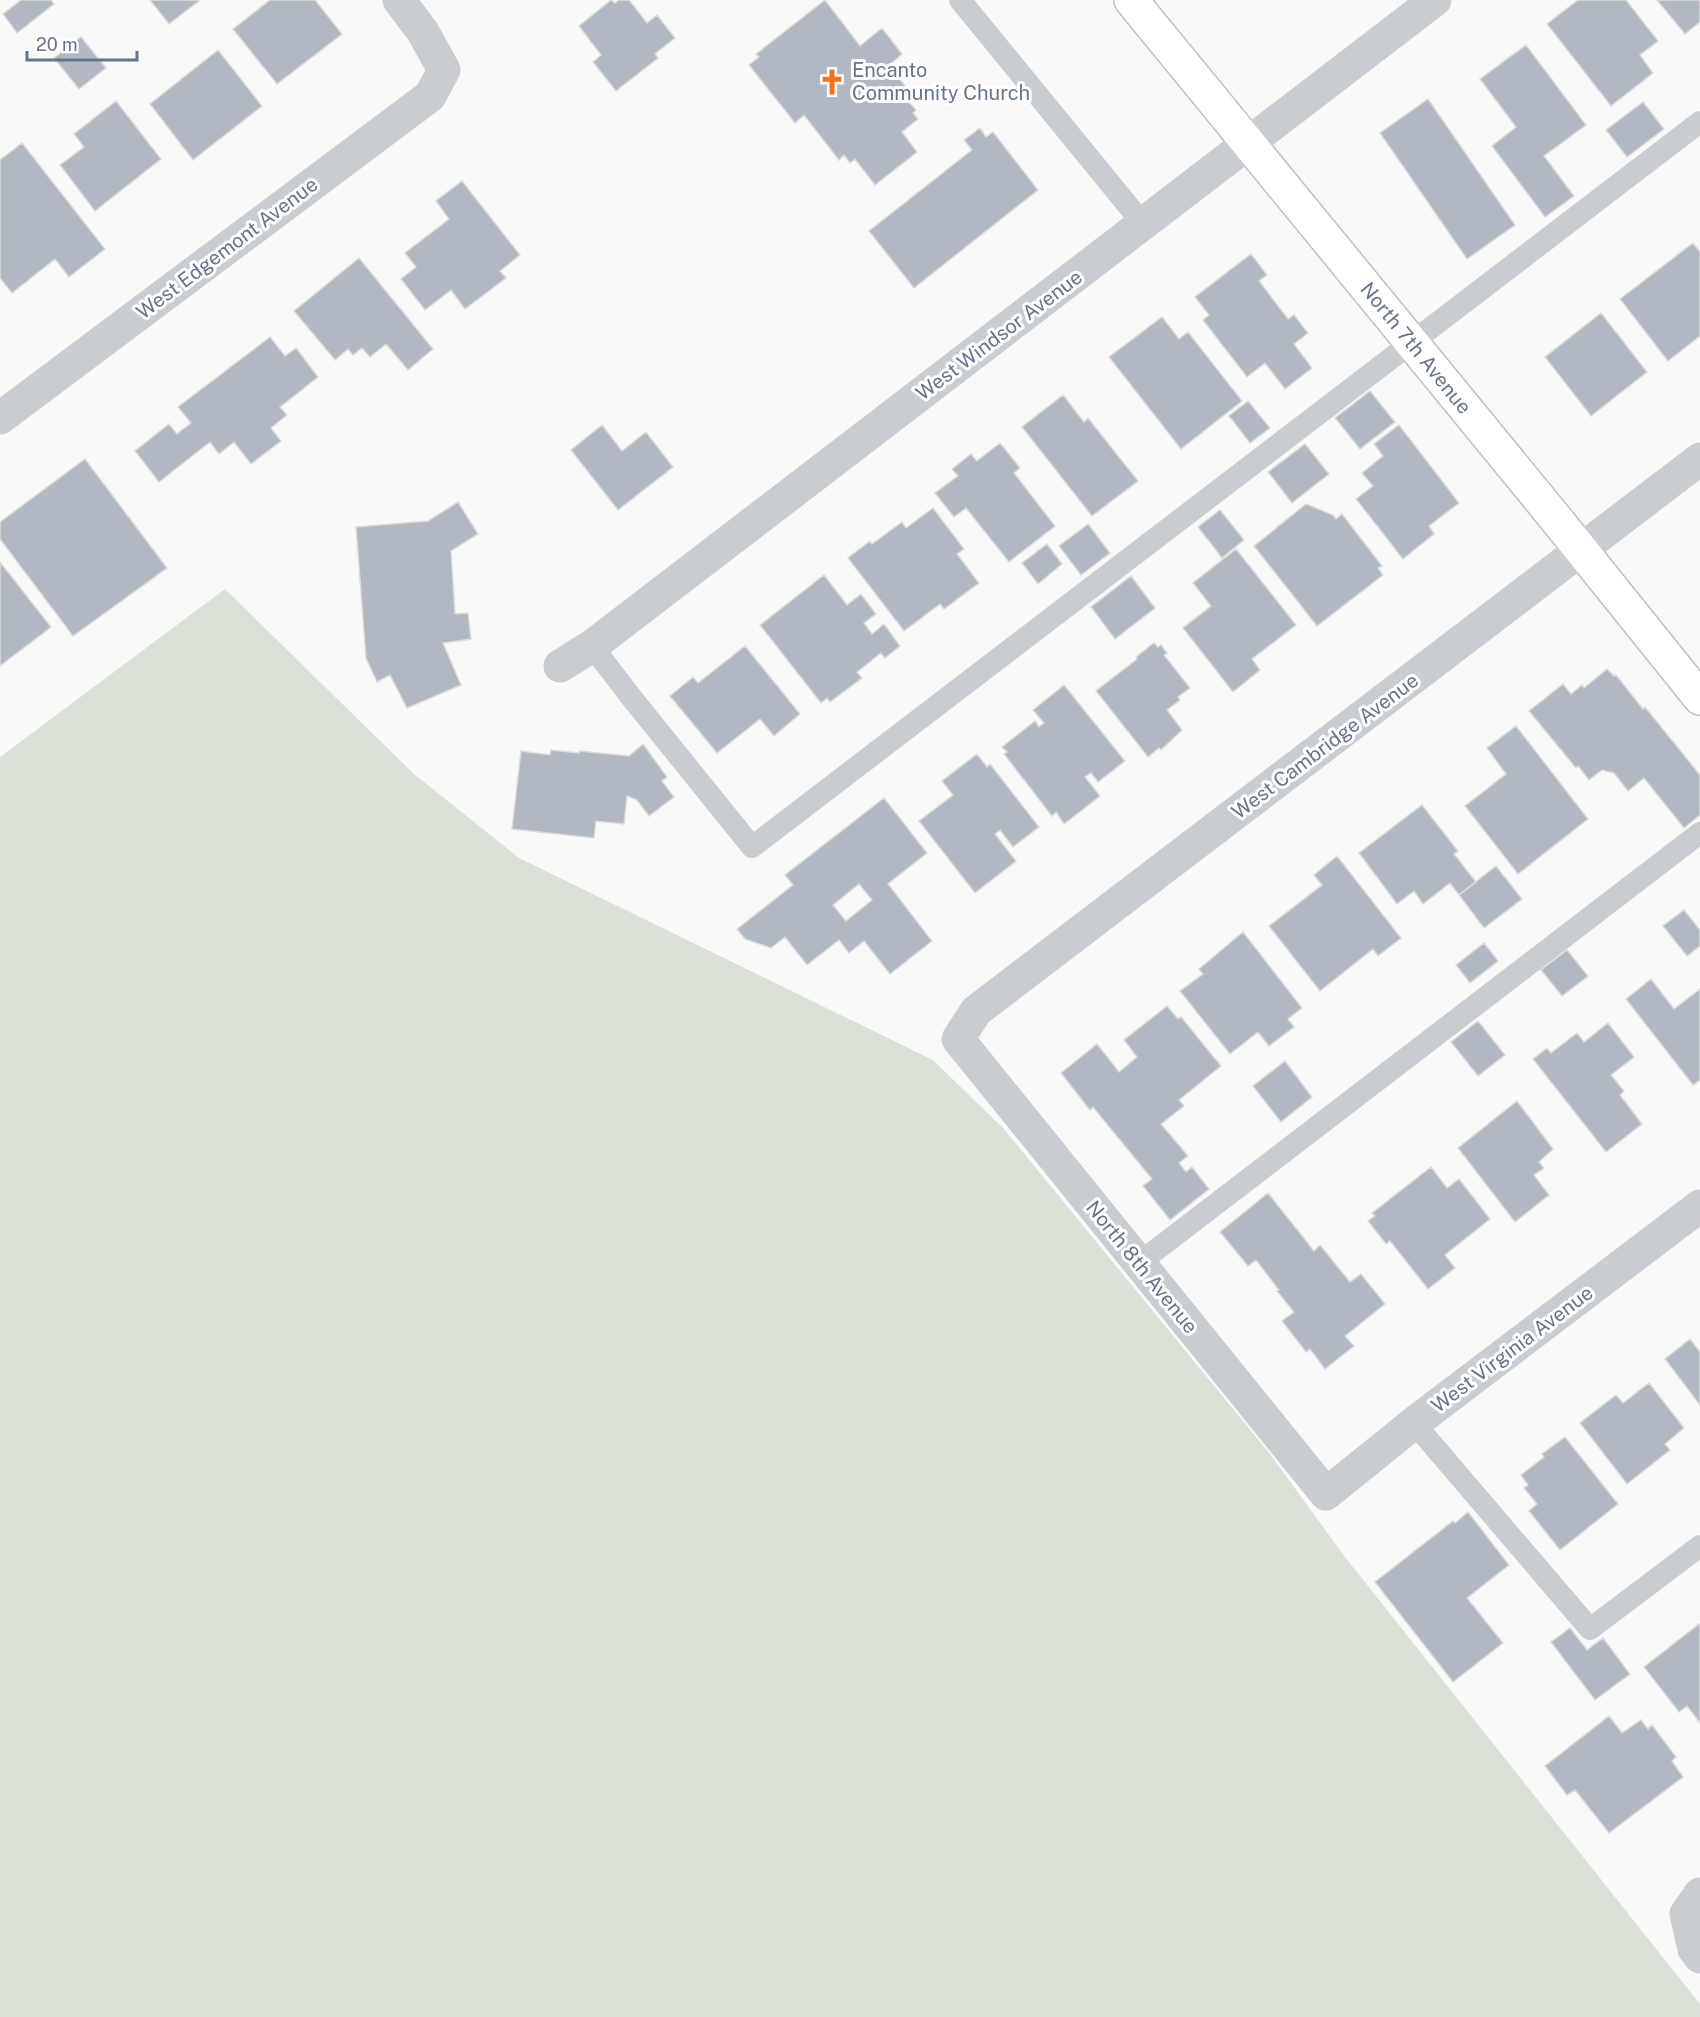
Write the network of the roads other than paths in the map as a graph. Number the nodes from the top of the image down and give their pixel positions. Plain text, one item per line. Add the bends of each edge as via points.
1 (399, 0) edge
2 (960, 0) edge
3 (1131, 0) edge
4 (1435, 0) edge
5 (1700, 122) edge
6 (1249, 145) junction
7 (1144, 225) junction
8 (1411, 342) junction
9 (0, 418) edge
10 (1700, 459) edge
11 (1581, 550) junction
12 (592, 646) junction
13 (561, 666) dead end
14 (1700, 698) edge
15 (1700, 833) edge
16 (958, 1039) joint
17 (1700, 1206) edge
18 (1139, 1263) junction
19 (1414, 1423) junction
20 (1326, 1494) joint
21 (1700, 1546) edge
22 (1693, 1904) edge
23 (1700, 1957) edge

1 - 9 street, West Edgemont Avenue via 444,69 430,96
2 - 7 lane
3 - 6 main road, North 7th Avenue
4 - 6 street, West Windsor Avenue
5 - 8 lane
6 - 7 street, West Windsor Avenue
6 - 8 main road, North 7th Avenue
7 - 12 street, West Windsor Avenue
8 - 11 main road, North 7th Avenue
8 - 12 lane via 752,847
10 - 11 street, West Cambridge Avenue
11 - 14 main road, North 7th Avenue
11 - 16 street, West Cambridge Avenue via 976,1011
12 - 13 street, West Windsor Avenue
15 - 18 lane
16 - 18 street, North 8th Avenue
17 - 19 street, West Virginia Avenue
18 - 20 street, North 8th Avenue
19 - 20 street, West Virginia Avenue
19 - 21 lane via 1590,1629
22 - 23 street via 1694,1949

